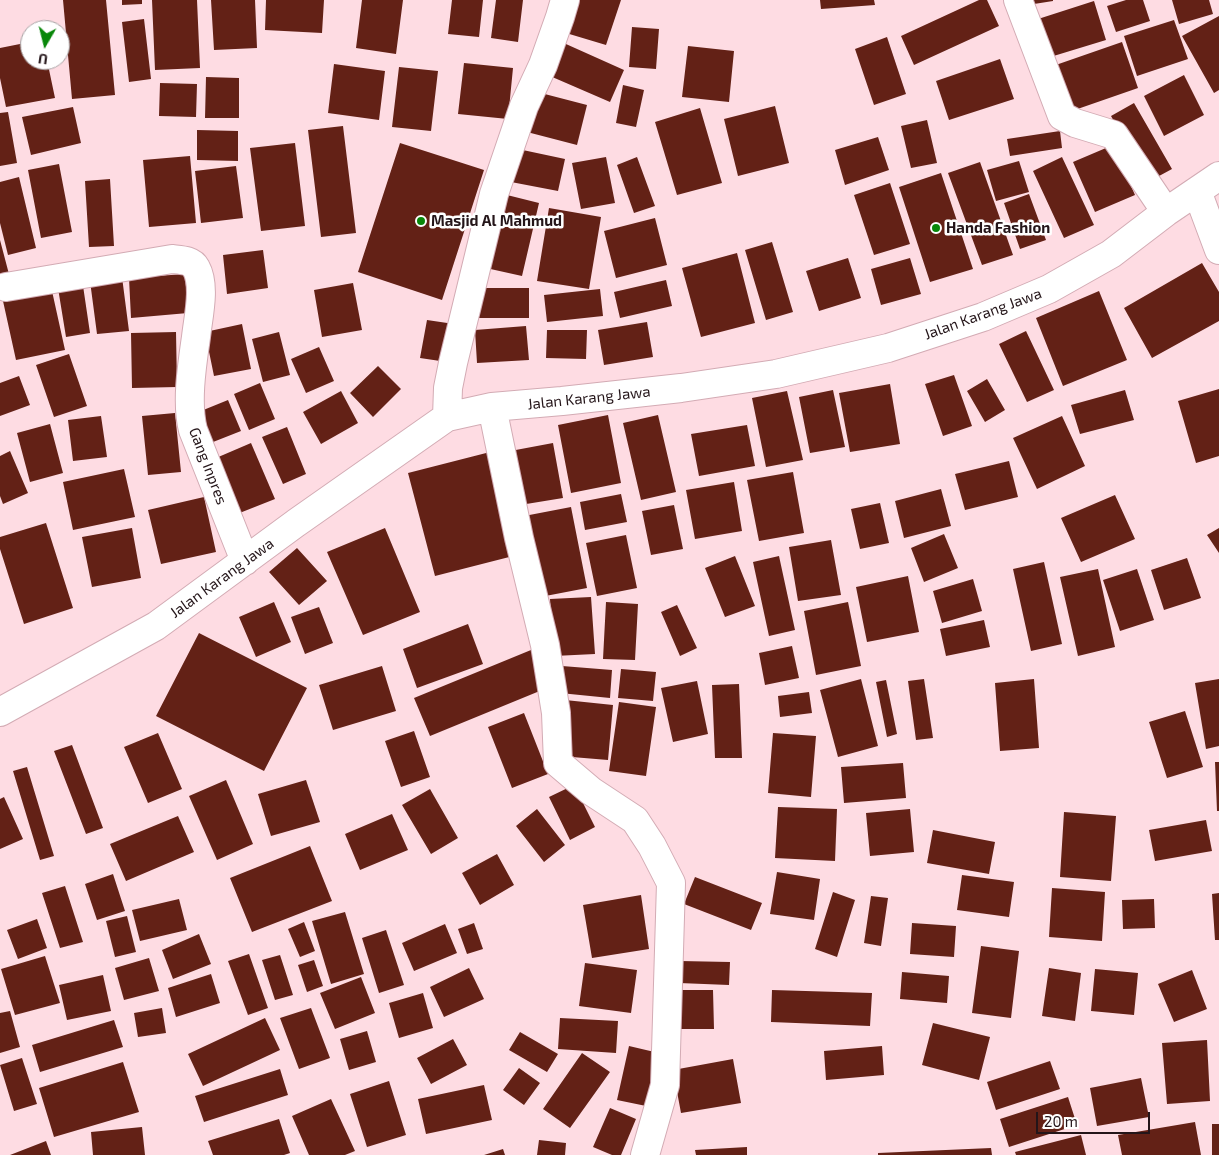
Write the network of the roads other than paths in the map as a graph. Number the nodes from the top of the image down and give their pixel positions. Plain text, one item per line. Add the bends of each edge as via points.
1 (565, 0) edge
2 (1018, 0) edge
3 (1208, 183) edge
4 (1166, 212) junction
5 (1219, 250) edge
6 (6, 287) dead end
7 (492, 407) junction
8 (447, 417) junction
9 (245, 561) junction
10 (0, 712) edge
11 (645, 1155) edge

1 - 8 street via 494,194 453,363
2 - 4 street via 1062,116 1114,135
3 - 4 street, Jalan Karang Jawa
3 - 5 street
4 - 7 street, Jalan Karang Jawa via 1111,254 1049,290 888,348 776,374 681,388
6 - 9 street, Gang Inpres via 172,259 190,262 196,267 201,301 190,417
7 - 8 street, Jalan Karang Jawa
7 - 11 street via 545,645 556,713 558,763 635,820 672,883 665,1085
8 - 9 street, Jalan Karang Jawa
9 - 10 street, Jalan Karang Jawa via 156,626

